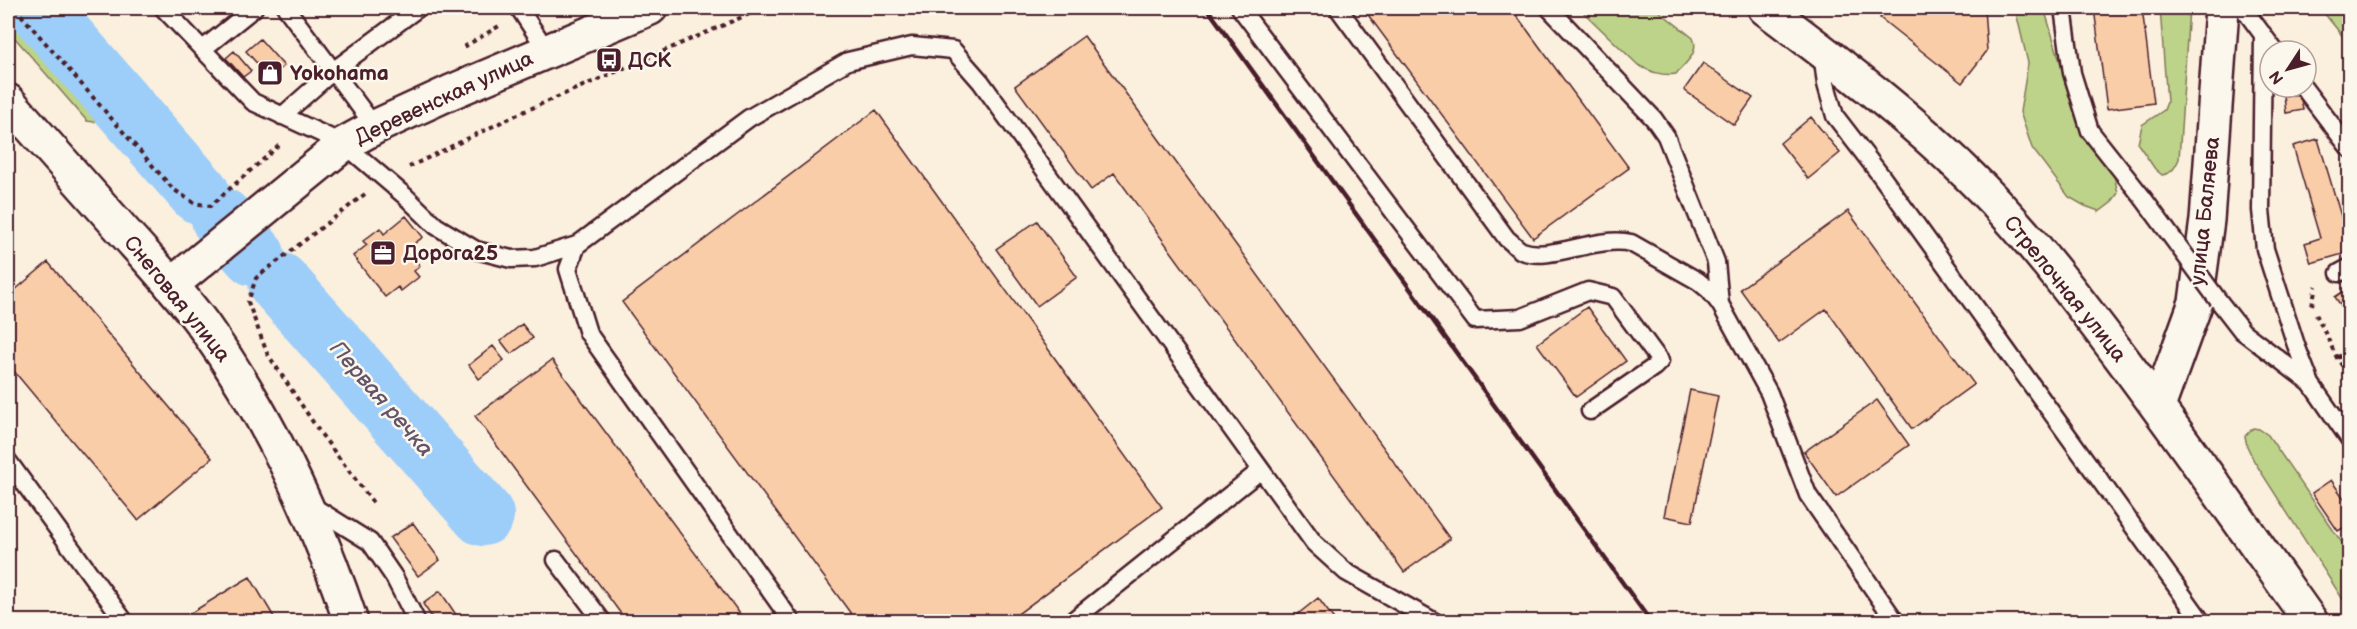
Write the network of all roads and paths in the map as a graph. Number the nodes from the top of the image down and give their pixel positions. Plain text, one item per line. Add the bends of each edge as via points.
1 (15, 8) edge
2 (163, 8) edge
3 (254, 8) edge
4 (286, 8) edge
5 (418, 8) edge
6 (519, 8) edge
7 (650, 8) edge
8 (1240, 8) edge
9 (1338, 8) edge
10 (1549, 8) edge
11 (1765, 8) edge
12 (2063, 8) edge
13 (2222, 8) edge
14 (2242, 8) edge
15 (2263, 34) junction
16 (2267, 39) edge
17 (203, 49) junction
18 (547, 51) junction
19 (1822, 51) junction
20 (333, 70) junction
21 (2311, 99) edge
22 (8, 101) edge
23 (282, 116) junction
24 (302, 126) junction
25 (375, 127) junction
26 (342, 146) junction
27 (2349, 149) edge
28 (577, 245) junction
29 (2344, 270) edge
30 (176, 281) junction
31 (1720, 304) junction
32 (2349, 349) edge
33 (2337, 358) junction
34 (2349, 377) edge
35 (2311, 384) junction
36 (2158, 407) junction
37 (1590, 411) dead end
38 (2349, 440) edge
39 (8, 461) edge
40 (1261, 470) junction
41 (301, 499) junction
42 (556, 560) dead end
43 (125, 621) edge
44 (351, 621) edge
45 (417, 621) edge
46 (603, 621) edge
47 (792, 621) edge
48 (1071, 621) edge
49 (1435, 621) edge
50 (1896, 621) edge
51 (2202, 621) edge
52 (2311, 621) edge

1 - 24 path via 173,189 194,203 210,206
2 - 17 lane
3 - 17 lane
4 - 20 lane
5 - 20 lane
6 - 18 lane
7 - 18 main road, Деревенская улица
8 - 37 lane via 1475,321 1520,318 1588,291 1613,297 1660,361
9 - 31 lane via 1508,239 1522,251 1550,252 1620,240 1698,281
10 - 31 lane via 1666,136 1716,262
11 - 19 main road, Стрелочная улица
12 - 35 lane, bridge via 2072,74 2090,131 2242,331
13 - 36 main road, улица Баляева via 2207,220 2196,302
14 - 15 lane
15 - 16 lane
15 - 35 lane via 2260,210 2265,249
17 - 23 lane via 254,102
18 - 25 main road, Деревенская улица
19 - 36 main road, Стрелочная улица via 1933,143 1994,201 2073,295
19 - 51 lane via 1835,116
20 - 23 lane
20 - 25 lane
21 - 27 lane
22 - 30 main road, Снеговая улица
23 - 24 lane
24 - 26 lane
25 - 26 main road, Деревенская улица
26 - 28 lane via 436,226 476,250 511,259 535,258
26 - 30 main road, Деревенская улица
28 - 40 lane via 749,118 848,61 912,46 953,50 1018,131
28 - 47 lane via 568,269 588,333
29 - 33 path via 2316,285 2312,306
30 - 41 main road, Снеговая улица via 236,373 279,448
31 - 50 lane via 1769,393 1808,495
32 - 33 path
33 - 34 path
35 - 38 lane
36 - 52 main road, Стрелочная улица
39 - 43 lane
40 - 48 lane
40 - 49 lane via 1314,543 1346,572
41 - 44 main road, Снеговая улица
41 - 45 lane via 370,542
42 - 46 lane

